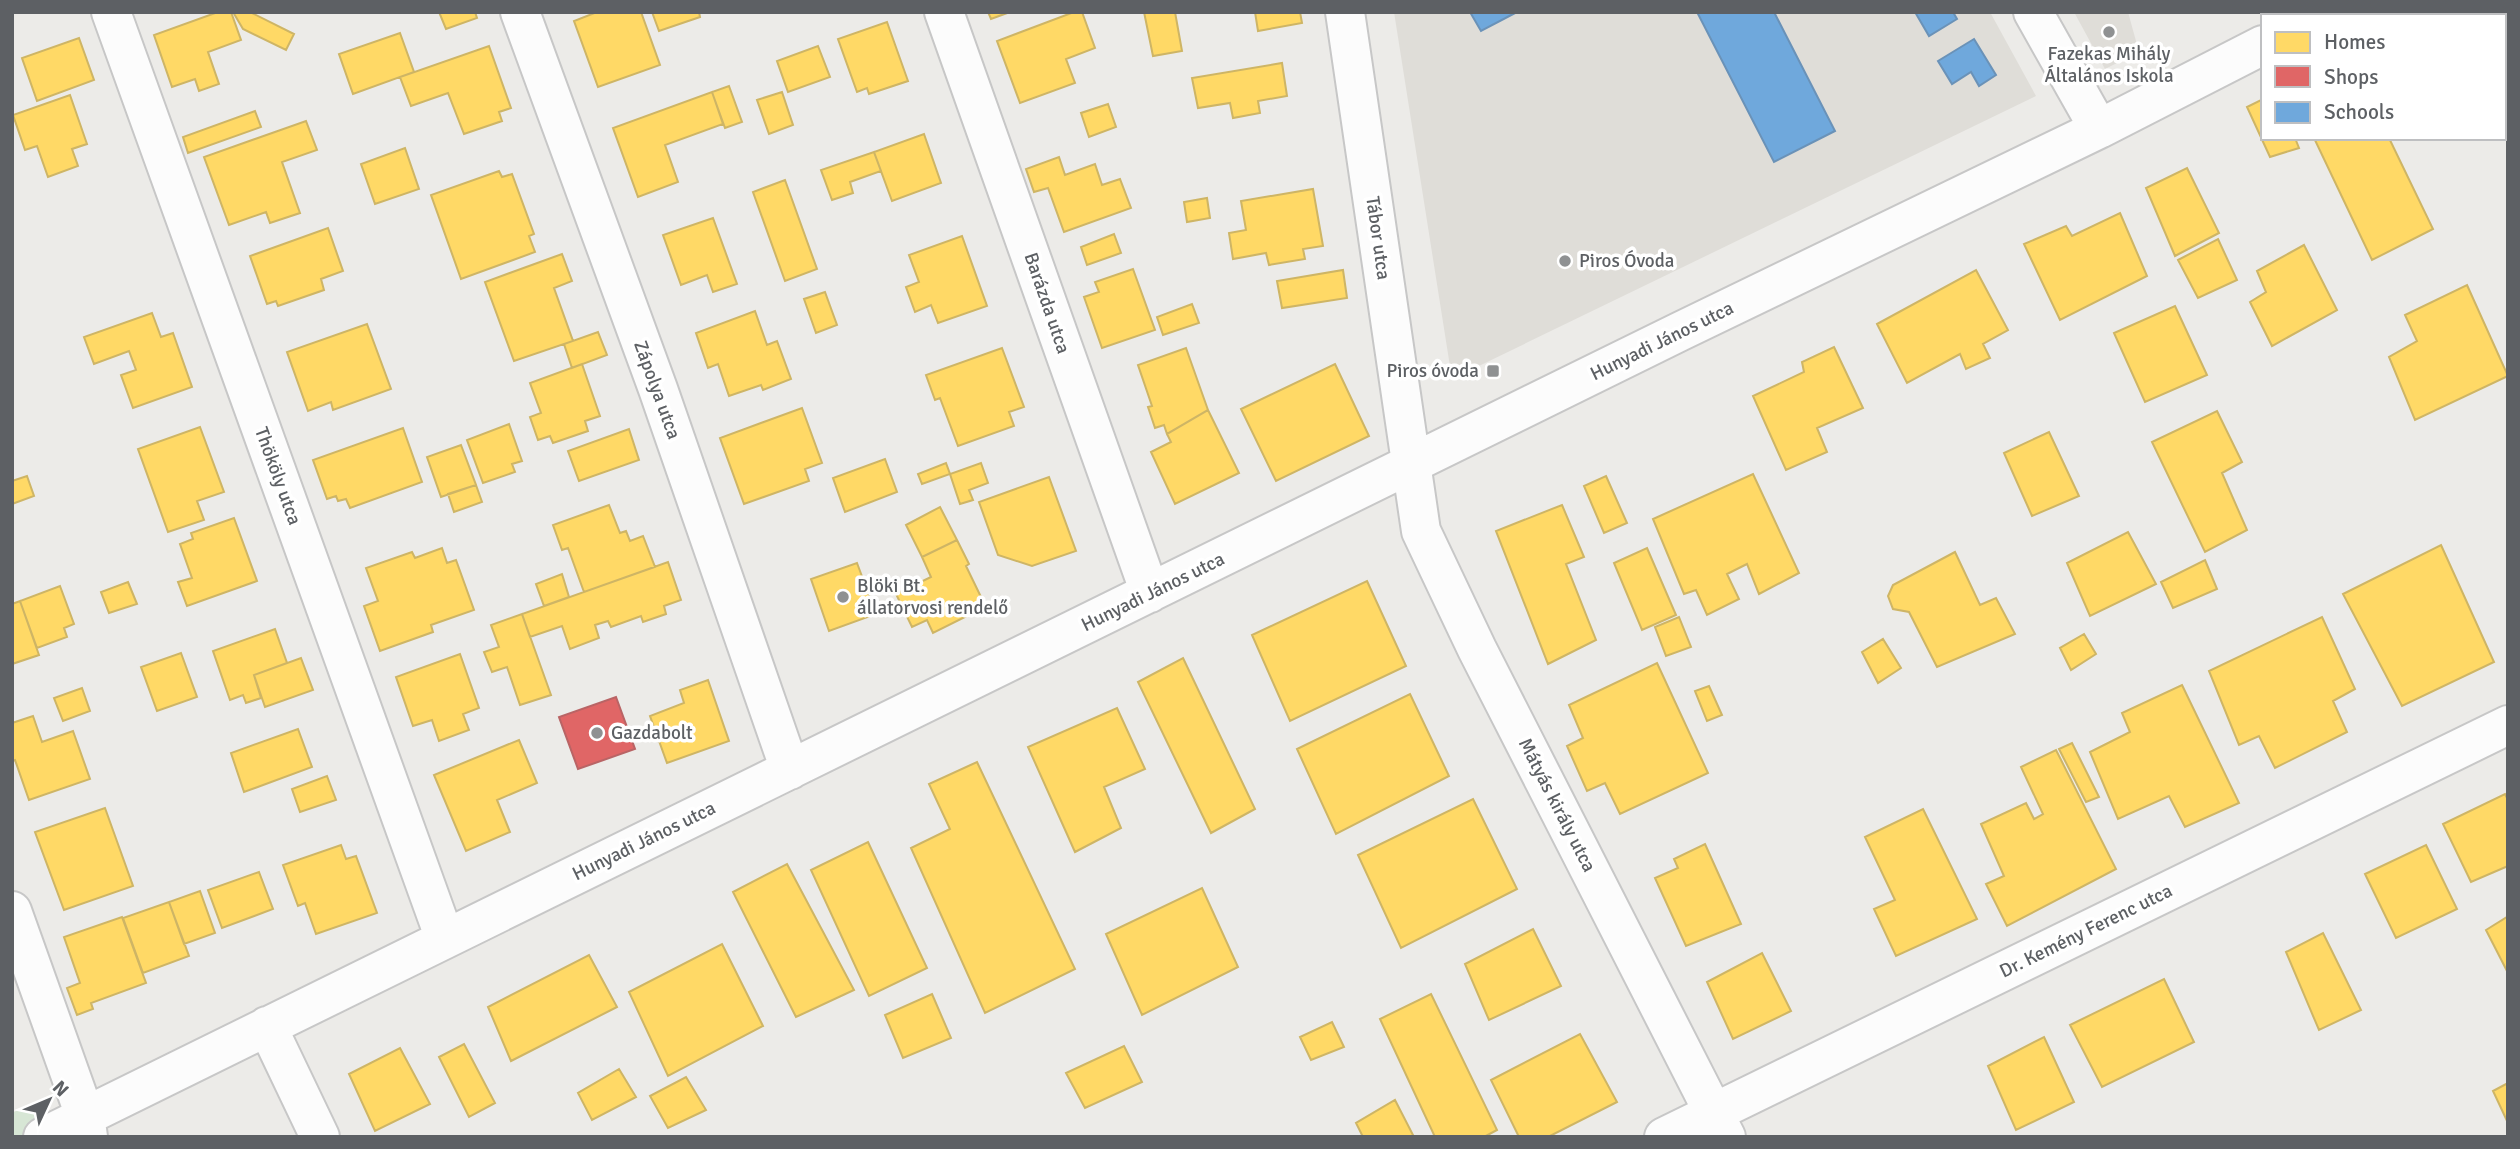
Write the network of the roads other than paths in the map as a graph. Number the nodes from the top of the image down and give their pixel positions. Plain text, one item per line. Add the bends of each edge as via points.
1 (111, 12) edge
2 (520, 12) edge
3 (944, 12) edge
4 (1345, 12) edge
5 (2034, 12) edge
6 (2261, 47) edge
7 (2099, 129) junction
8 (1412, 464) junction
9 (1150, 593) junction
10 (2508, 725) edge
11 (790, 770) junction
12 (12, 911) edge
13 (445, 939) junction
14 (267, 1026) junction
15 (1720, 1124) edge
16 (86, 1126) edge
17 (43, 1137) edge
18 (320, 1137) edge
19 (1664, 1137) edge

1 - 13 street, Thököly utca
2 - 11 street, Zápolya utca
3 - 9 street, Barázda utca
4 - 8 street, Tábor utca
5 - 7 street
6 - 7 street, Hunyadi János utca
7 - 8 street, Hunyadi János utca
8 - 9 street, Hunyadi János utca
8 - 15 street, Mátyás király utca via 1421,531 1476,649
9 - 11 street, Hunyadi János utca
10 - 15 street, Dr. Kemény Ferenc utca
11 - 13 street, Hunyadi János utca
12 - 16 street
13 - 14 street, Hunyadi János utca
14 - 16 street, Hunyadi János utca
14 - 18 street
15 - 19 street, Dr. Kemény Ferenc utca
16 - 17 street, Hunyadi János utca

